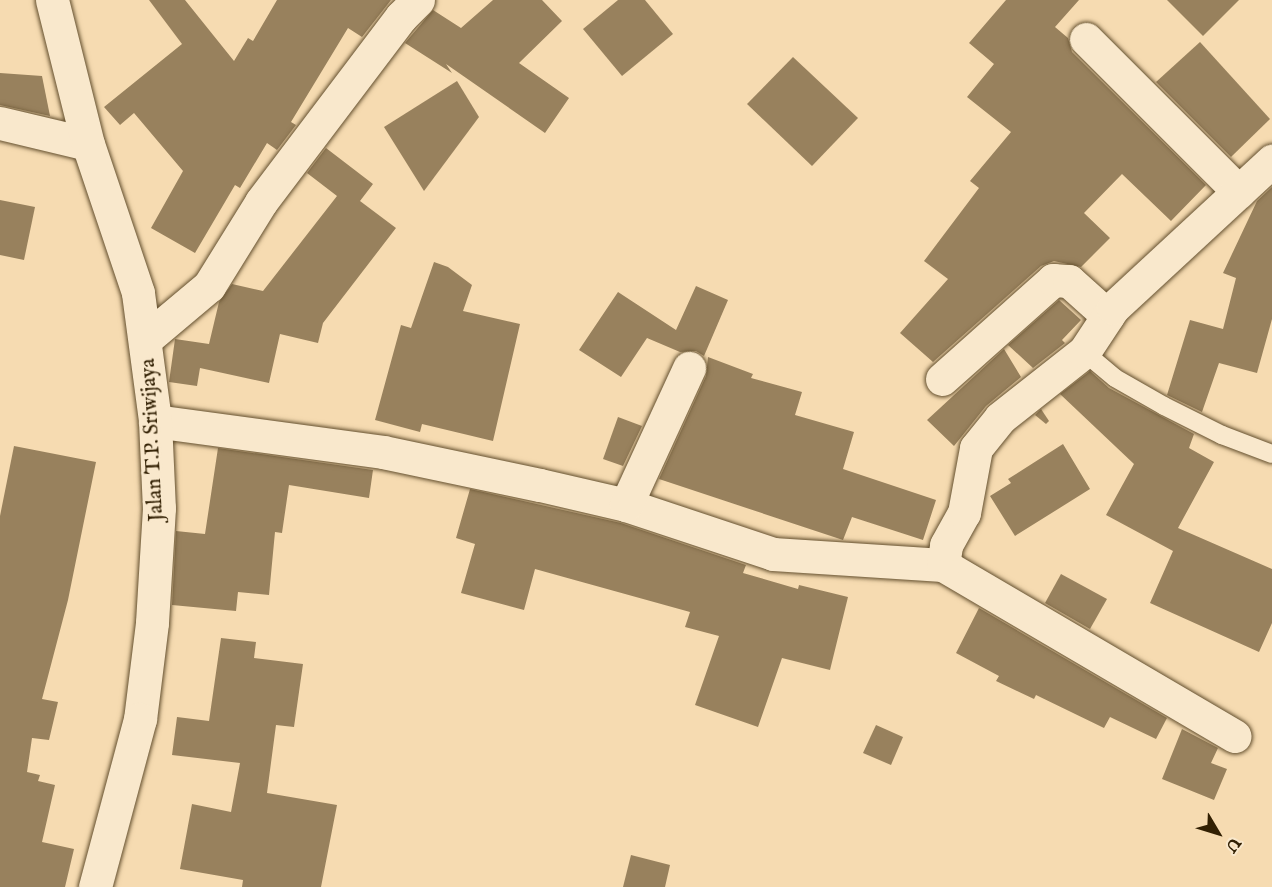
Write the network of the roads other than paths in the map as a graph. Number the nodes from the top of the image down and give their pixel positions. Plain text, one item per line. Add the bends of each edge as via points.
1 (52, 0) edge
2 (418, 0) edge
3 (1086, 39) dead end
4 (0, 123) edge
5 (88, 144) junction
6 (1272, 160) edge
7 (1239, 192) junction
8 (1108, 316) junction
9 (147, 338) junction
10 (1084, 352) junction
11 (689, 368) dead end
12 (942, 379) dead end
13 (155, 421) junction
14 (1272, 454) edge
15 (626, 505) junction
16 (943, 565) junction
17 (1235, 736) dead end
18 (96, 887) edge

1 - 5 street, Jalan T.P. Sriwijaya
2 - 9 street via 401,16 261,202 209,286
3 - 7 street
4 - 5 street
5 - 9 street, Jalan T.P. Sriwijaya via 138,293
6 - 7 street
7 - 8 street
8 - 10 street
8 - 12 street via 1069,281 1053,280
9 - 13 street, Jalan T.P. Sriwijaya
10 - 14 lane via 1115,378 1164,406
10 - 16 street via 1000,417 976,448 964,513 946,545
11 - 15 street
13 - 15 street via 383,452
13 - 18 street, Jalan T.P. Sriwijaya via 159,508 151,633 140,719
15 - 16 street via 773,554
16 - 17 street

